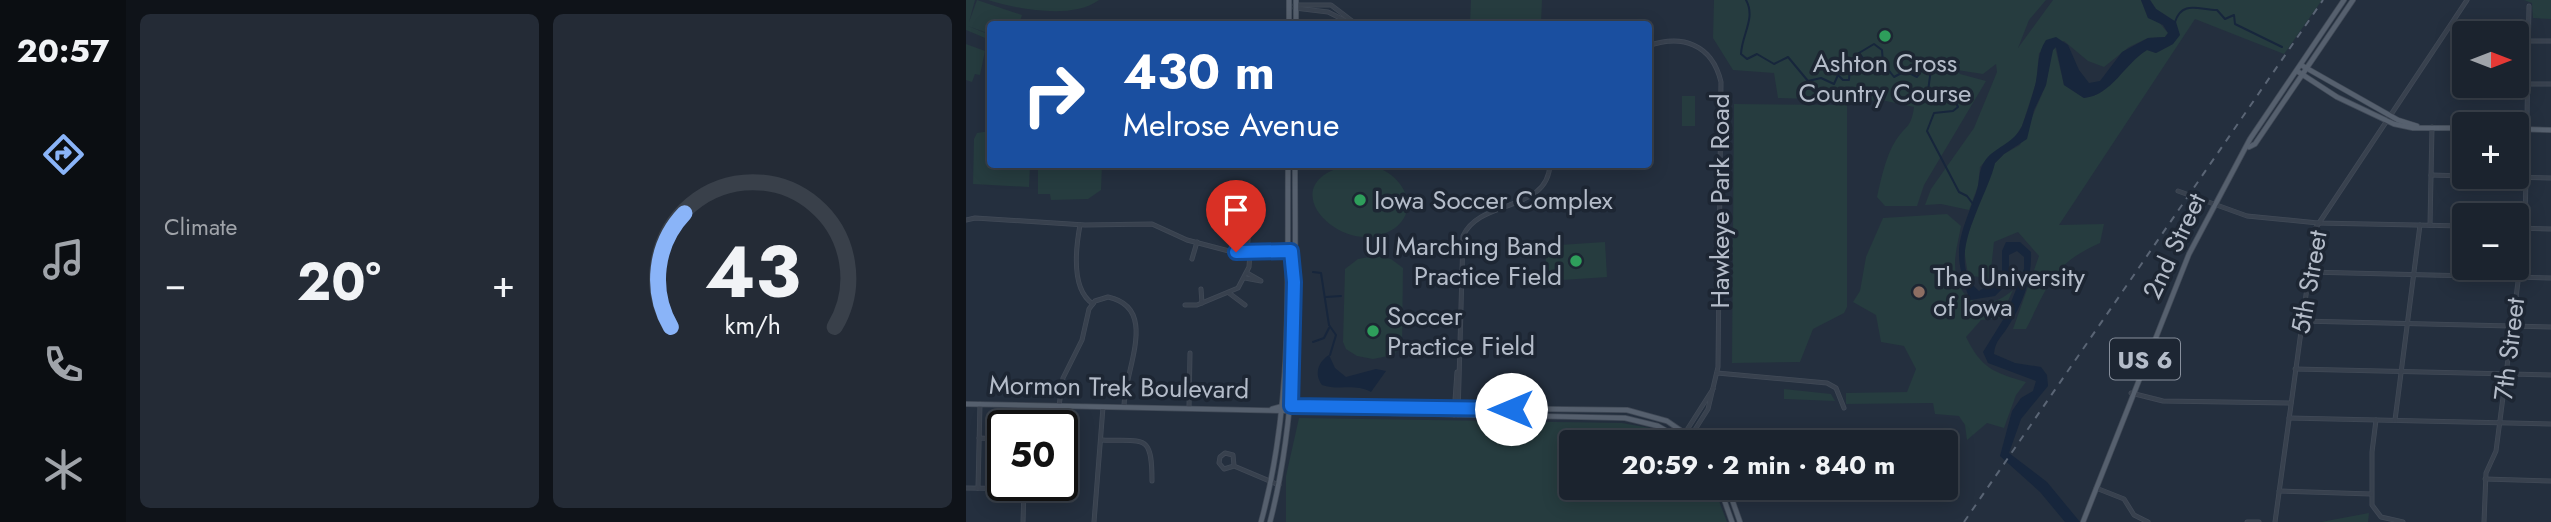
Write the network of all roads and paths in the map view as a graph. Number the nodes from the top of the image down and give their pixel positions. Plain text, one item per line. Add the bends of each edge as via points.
1 (1289, 0) edge
2 (2344, 0) edge
3 (2353, 0) edge
4 (2467, 0) edge
5 (1296, 2) edge
6 (2529, 6) dead end
7 (1296, 10) junction
8 (1289, 21) edge
9 (1296, 21) edge
10 (1348, 21) edge
11 (1350, 21) edge
12 (2529, 21) edge
13 (2529, 41) edge
14 (2551, 41) edge
15 (1652, 45) edge
16 (2301, 65) junction
17 (2307, 68) junction
18 (2297, 71) junction
19 (2303, 75) junction
20 (2529, 84) edge
21 (2551, 84) edge
22 (2390, 115) junction
23 (2387, 121) junction
24 (2432, 127) junction
25 (2452, 128) edge
26 (2529, 129) edge
27 (2551, 130) edge
28 (2248, 147) junction
29 (1288, 168) edge
30 (1295, 168) edge
31 (1550, 168) edge
32 (2431, 175) junction
33 (2452, 176) edge
34 (2529, 177) edge
35 (2551, 178) edge
36 (2178, 191) dead end
37 (2214, 205) junction
38 (966, 220) edge
39 (1249, 223) junction
40 (2318, 223) junction
41 (1080, 225) junction
42 (2420, 225) junction
43 (2430, 225) junction
44 (2452, 226) edge
45 (2529, 228) edge
46 (2551, 229) edge
47 (1196, 242) junction
48 (1291, 251) junction
49 (1248, 252) junction
50 (1192, 259) dead end
51 (2307, 272) junction
52 (2414, 274) junction
53 (2452, 275) edge
54 (2529, 277) edge
55 (2551, 278) edge
56 (2519, 280) edge
57 (1201, 289) dead end
58 (1228, 293) junction
59 (1202, 303) junction
60 (1093, 304) junction
61 (1185, 305) dead end
62 (1245, 305) dead end
63 (2301, 321) junction
64 (2408, 323) junction
65 (2512, 326) junction
66 (2551, 327) edge
67 (1190, 353) dead end
68 (2295, 369) junction
69 (2402, 372) junction
70 (1717, 373) junction
71 (2506, 374) junction
72 (2551, 375) edge
73 (2131, 393) junction
74 (2291, 403) junction
75 (966, 404) edge
76 (980, 404) junction
77 (1059, 406) junction
78 (1291, 406) junction
79 (1103, 407) junction
80 (1124, 407) junction
81 (1189, 408) junction
82 (1456, 408) junction
83 (1844, 408) dead end
84 (1282, 410) junction
85 (1290, 413) junction
86 (1456, 415) junction
87 (2289, 418) junction
88 (2376, 420) junction
89 (2395, 420) junction
90 (2500, 423) junction
91 (2551, 424) edge
92 (1665, 430) edge
93 (1682, 430) edge
94 (1692, 430) edge
95 (979, 438) junction
96 (987, 438) edge
97 (1102, 440) junction
98 (1234, 466) junction
99 (2485, 479) junction
100 (1152, 481) dead end
101 (2551, 481) edge
102 (1271, 483) junction
103 (1279, 485) junction
104 (966, 488) edge
105 (978, 488) junction
106 (987, 488) edge
107 (2096, 488) junction
108 (2279, 491) junction
109 (2371, 494) junction
110 (1724, 500) edge
111 (1732, 500) edge
112 (1024, 501) edge
113 (2084, 519) edge
114 (1023, 522) edge
115 (1094, 522) edge
116 (1261, 522) edge
117 (1270, 522) edge
118 (1732, 522) edge
119 (1740, 522) edge
120 (2148, 522) edge
121 (2247, 522) edge
122 (2259, 522) edge
123 (2275, 522) edge
124 (2403, 522) edge
125 (2484, 522) edge

1 - 8 main road
2 - 16 main road, 2nd Street / US 6
3 - 17 main road, 2nd Street / US 6
4 - 22 street, 5th Street
5 - 7 main road
5 - 11 street via 1331,5
6 - 12 street, 7th Street
7 - 9 main road
7 - 10 street via 1328,12
13 - 14 street
15 - 70 street, Hawkeye Park Road via 1672,39 1695,44 1712,60 1721,82
16 - 17 main road
16 - 18 main road, 2nd Street / US 6
17 - 19 main road, 2nd Street / US 6
17 - 22 main road
18 - 19 main road
18 - 28 main road, 2nd Street / US 6
19 - 23 main road
19 - 28 main road, 2nd Street / US 6 via 2255,144
20 - 21 street
22 - 23 street, 5th Street
22 - 24 main road via 2409,125
23 - 24 main road via 2407,128
23 - 40 street, 5th Street
24 - 25 main road
24 - 32 street
26 - 27 main road
28 - 37 main road, 2nd Street / US 6
29 - 48 main road
30 - 48 main road
31 - 82 street via 1539,191 1479,218 1464,233
32 - 33 street
32 - 43 street
34 - 35 street
36 - 37 street
37 - 40 street via 2241,215
37 - 73 main road, 2nd Street / US 6
38 - 41 street via 1034,219
39 - 39 street via 1246,214 1233,218 1237,225
39 - 49 street
40 - 42 street
40 - 51 street, 5th Street
41 - 47 street via 1152,224
41 - 60 street via 1079,283
42 - 43 street
42 - 52 street
43 - 44 street
45 - 46 street
47 - 49 street
47 - 50 street
48 - 49 street
48 - 78 main road
48 - 84 main road
49 - 58 street via 1246,274 1238,288
51 - 52 street
51 - 63 street, 5th Street
52 - 53 street
52 - 64 street
54 - 55 street
56 - 65 street, 7th Street
57 - 59 street
58 - 59 street
58 - 62 street
59 - 61 street
60 - 77 street via 1080,346 1063,378
60 - 80 street via 1102,298 1117,299 1130,307 1137,319
63 - 64 street
63 - 68 street, 5th Street
64 - 65 street
64 - 69 street
65 - 66 street
65 - 71 street, 7th Street
67 - 81 street
68 - 69 street
68 - 74 street, 5th Street
69 - 71 street
69 - 89 street
70 - 83 street via 1827,383 1836,388
70 - 94 street, Hawkeye Park Road via 1708,409
71 - 72 street
71 - 90 street, 7th Street
73 - 74 street via 2163,401
73 - 107 main road, 2nd Street / US 6
74 - 87 street, 5th Street
75 - 76 main road, Mormon Trek Boulevard
76 - 77 main road, Mormon Trek Boulevard
76 - 95 street
77 - 79 main road, Mormon Trek Boulevard
78 - 82 main road, Mormon Trek Boulevard
78 - 84 main road, Mormon Trek Boulevard
78 - 85 main road
79 - 80 main road, Mormon Trek Boulevard
79 - 97 street
80 - 81 main road, Mormon Trek Boulevard
81 - 84 main road, Mormon Trek Boulevard
82 - 86 street
82 - 93 main road, Mormon Trek Boulevard via 1627,410 1656,416
84 - 85 main road, Mormon Trek Boulevard
84 - 102 main road
85 - 86 main road, Mormon Trek Boulevard
85 - 103 main road
86 - 92 main road, Mormon Trek Boulevard via 1625,418
87 - 88 street
87 - 108 street, 5th Street
88 - 89 street
88 - 109 street
89 - 90 street
90 - 91 street
90 - 99 street, 7th Street
95 - 96 street
95 - 105 street
97 - 100 street via 1146,444 1152,453
97 - 115 street
98 - 98 street via 1233,455 1220,457 1224,469
98 - 102 street
99 - 101 street
99 - 125 street, 7th Street
102 - 103 street
102 - 116 main road
103 - 117 main road
104 - 105 street
105 - 106 street
107 - 113 main road, 2nd Street / US 6
107 - 120 street via 2124,499 2134,515
108 - 109 street
108 - 123 street, 5th Street
109 - 124 street via 2378,514
110 - 118 main road
111 - 119 main road
112 - 114 street
121 - 122 street

